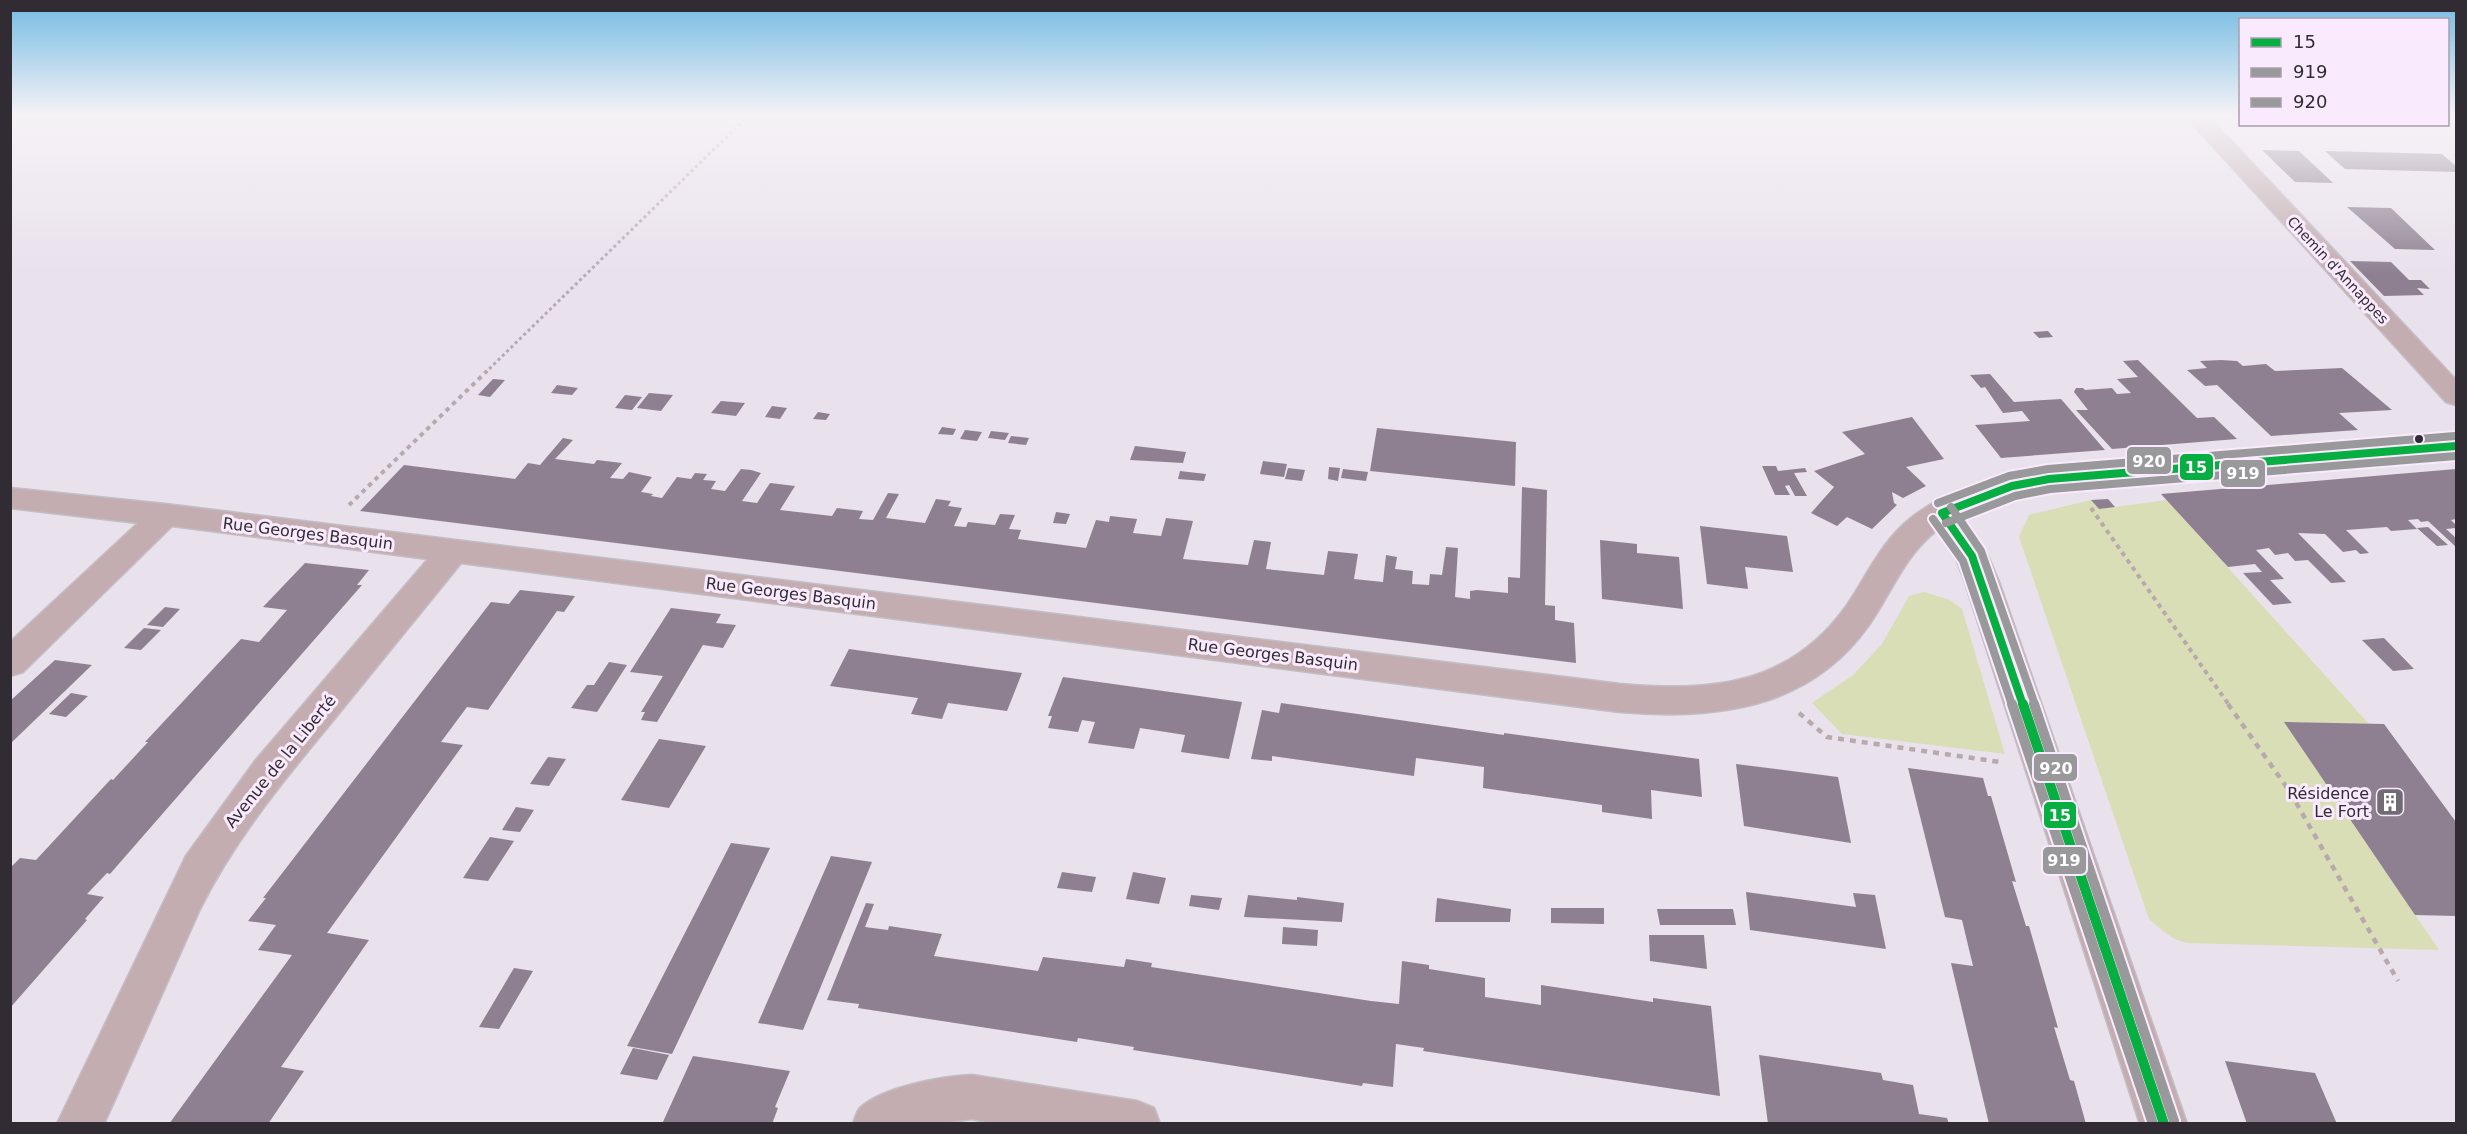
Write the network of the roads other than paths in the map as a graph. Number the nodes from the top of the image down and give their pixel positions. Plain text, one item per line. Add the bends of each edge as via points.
1 (2245, 169) edge
2 (2457, 396) edge
3 (2457, 446) edge
4 (10, 498) edge
5 (1942, 513) junction
6 (165, 515) junction
7 (453, 551) junction
8 (10, 663) edge
9 (80, 1124) edge
10 (876, 1124) edge
11 (1137, 1124) edge
12 (2164, 1124) edge

1 - 2 street, Chemin d'Annappes
3 - 5 street, Rue Georges Basquin via 2049,479 1993,492
4 - 6 street, Rue Georges Basquin
5 - 7 street, Rue Georges Basquin via 1905,541 1857,616 1811,662 1768,686 1712,699 1667,701
5 - 12 street via 1979,573
6 - 7 street, Rue Georges Basquin
6 - 8 street
7 - 9 street, Avenue de la Liberté via 268,772 200,867
10 - 11 street via 898,1110 920,1103 972,1097

